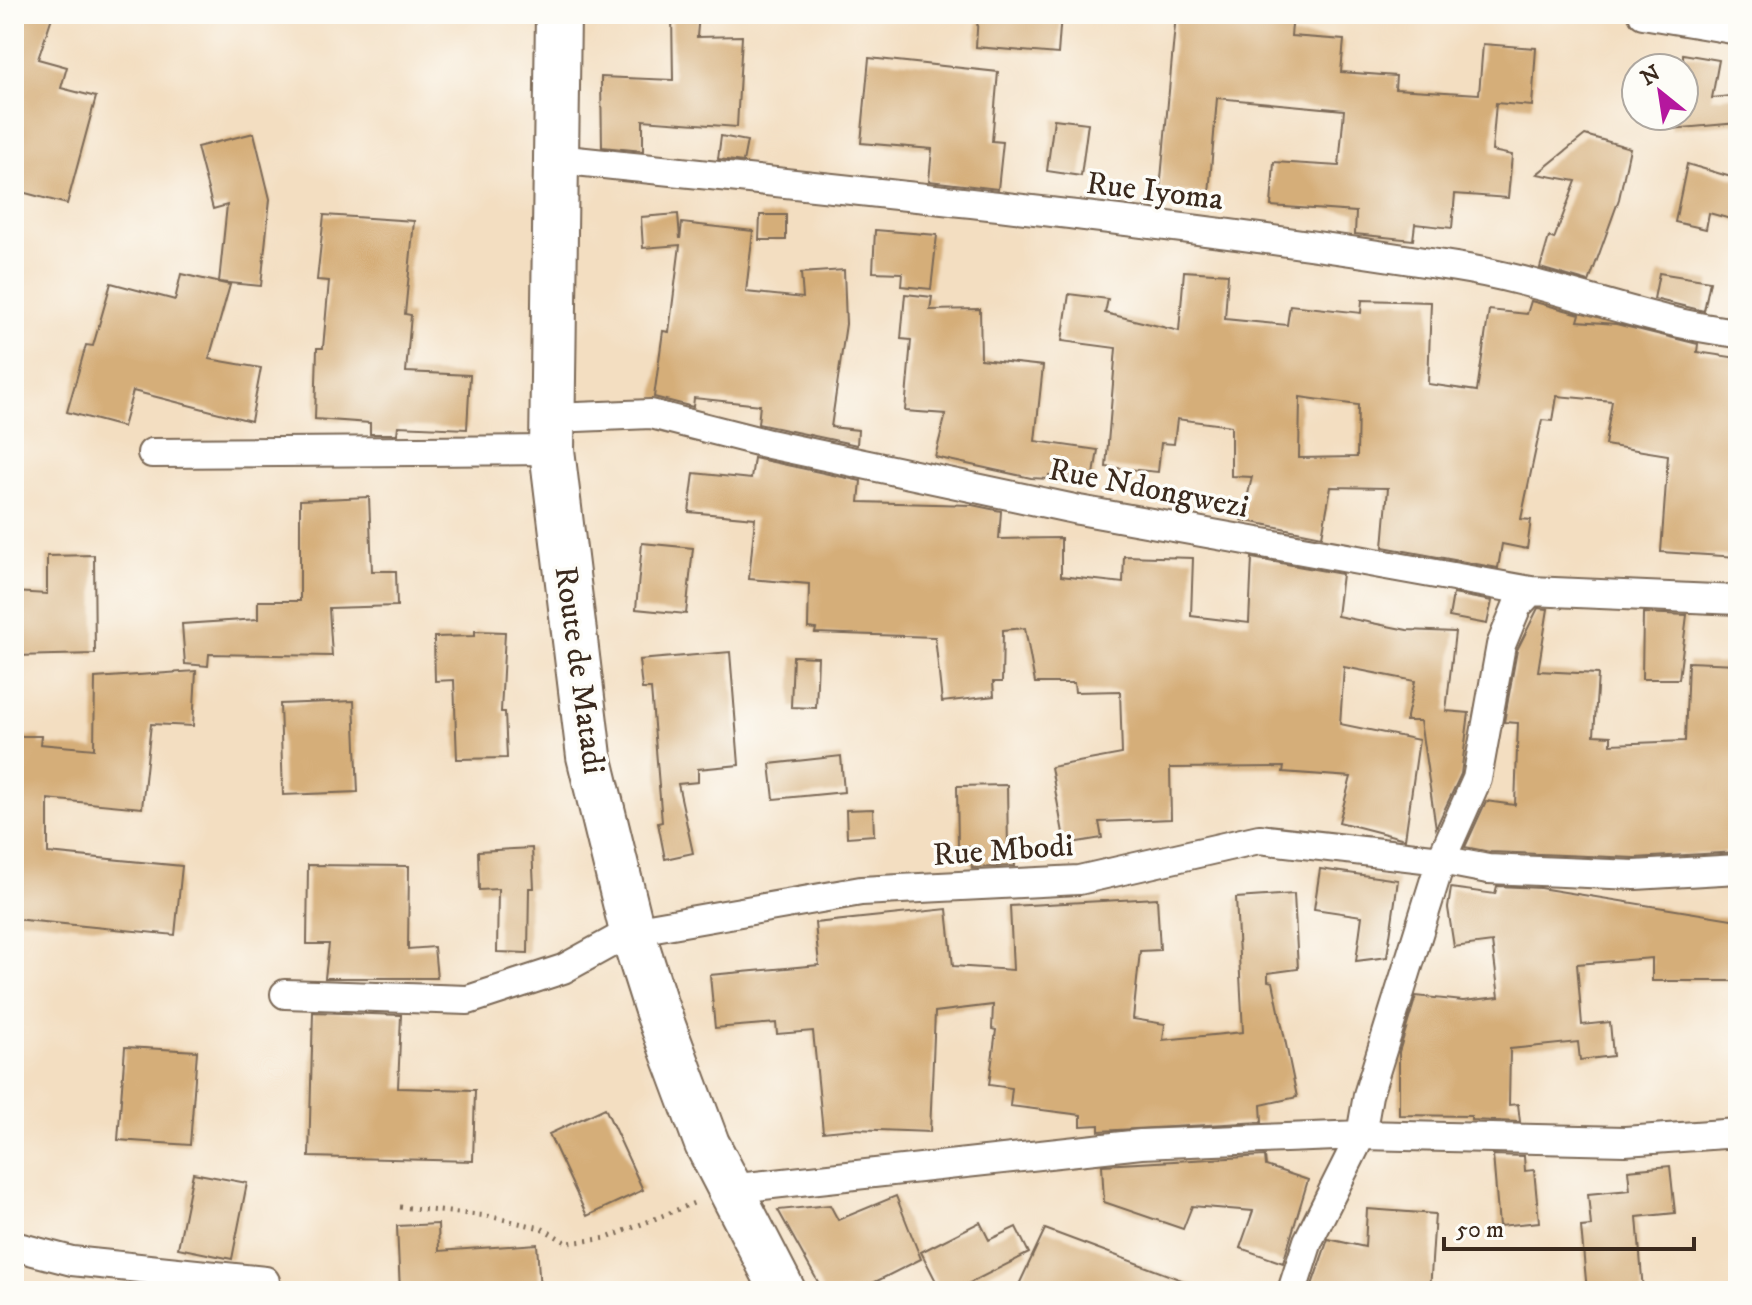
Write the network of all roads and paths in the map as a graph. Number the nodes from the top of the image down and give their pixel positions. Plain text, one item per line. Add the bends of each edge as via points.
1 (558, 14) edge
2 (1643, 14) edge
3 (1738, 30) edge
4 (557, 159) junction
5 (1738, 333) edge
6 (552, 434) junction
7 (152, 453) dead end
8 (1531, 591) junction
9 (1738, 600) edge
10 (1441, 860) junction
11 (1738, 869) edge
12 (632, 931) junction
13 (285, 994) dead end
14 (1738, 1133) edge
15 (1361, 1135) junction
16 (728, 1189) junction
17 (400, 1207) dead end
18 (14, 1246) edge
19 (265, 1281) dead end
20 (783, 1291) edge
21 (1292, 1291) edge

1 - 4 highway, Route de Matadi
2 - 3 street
4 - 5 street, Rue Iyoma via 1226,232 1461,268 1696,329
4 - 6 highway, Route de Matadi
6 - 7 street, Rue Ndongwezi
6 - 8 street, Rue Ndongwezi via 651,414 1079,510
6 - 12 highway, Route de Matadi via 589,756
8 - 9 street, Rue Ndongwezi
8 - 10 street via 1517,606 1501,645 1477,779
10 - 11 street, Rue Mbodi via 1488,869 1620,874
10 - 12 street, Rue Mbodi via 1259,839 1079,880 861,891
10 - 15 street via 1368,1095
12 - 13 street, Rue Mbodi via 563,969 468,1000
12 - 16 highway, Route de Matadi
14 - 15 street via 1625,1141
15 - 16 street via 1141,1144
15 - 21 street via 1308,1241
16 - 17 path via 607,1238 568,1243 541,1228 488,1216
16 - 20 highway, Route de Matadi
18 - 19 street via 72,1261

